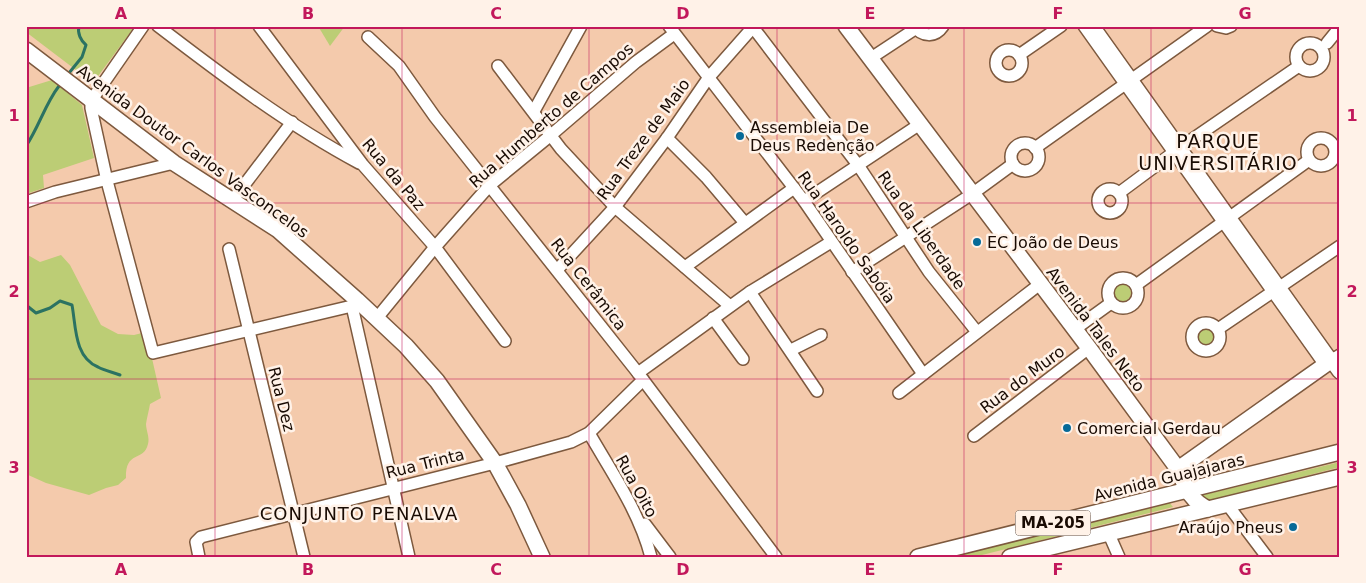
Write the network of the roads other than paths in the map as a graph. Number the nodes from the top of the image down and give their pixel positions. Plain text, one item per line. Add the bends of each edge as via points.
1 (143, 26) edge
2 (158, 26) edge
3 (259, 26) edge
4 (581, 26) edge
5 (846, 26) edge
6 (943, 26) edge
7 (1061, 26) edge
8 (1084, 26) edge
9 (1094, 26) edge
10 (1207, 26) edge
11 (1216, 26) edge
12 (1231, 26) edge
13 (753, 27) edge
14 (1340, 27) edge
15 (915, 28) edge
16 (671, 30) edge
17 (368, 36) dead end
18 (1327, 43) dead end
19 (26, 50) edge
20 (1020, 55) dead end
21 (871, 58) junction
22 (498, 66) dead end
23 (1299, 66) dead end
24 (709, 77) junction
25 (1128, 81) junction
26 (91, 101) junction
27 (534, 111) junction
28 (292, 122) junction
29 (920, 124) junction
30 (551, 136) junction
31 (668, 138) junction
32 (1035, 148) junction
33 (1177, 150) junction
34 (1310, 160) dead end
35 (174, 162) junction
36 (1013, 164) junction
37 (363, 165) junction
38 (858, 165) junction
39 (107, 181) junction
40 (490, 185) junction
41 (794, 188) junction
42 (1120, 193) dead end
43 (972, 194) junction
44 (232, 200) junction
45 (804, 201) junction
46 (26, 202) edge
47 (615, 206) junction
48 (1227, 220) junction
49 (745, 223) junction
50 (905, 237) junction
51 (831, 242) junction
52 (1340, 246) edge
53 (435, 247) junction
54 (229, 249) dead end
55 (685, 267) junction
56 (557, 270) junction
57 (852, 272) junction
58 (1040, 284) junction
59 (1136, 285) junction
60 (1276, 289) junction
61 (750, 292) junction
62 (1111, 302) junction
63 (355, 303) junction
64 (730, 306) junction
65 (377, 318) junction
66 (713, 318) junction
67 (1218, 329) dead end
68 (1075, 330) junction
69 (249, 331) junction
70 (977, 332) junction
71 (821, 335) dead end
72 (506, 342) dead end
73 (1089, 348) junction
74 (791, 350) junction
75 (743, 360) dead end
76 (1334, 363) edge
77 (923, 374) junction
78 (640, 376) junction
79 (817, 391) dead end
80 (899, 393) dead end
81 (589, 433) junction
82 (974, 436) dead end
83 (1340, 452) edge
84 (495, 463) junction
85 (1178, 469) junction
86 (1340, 477) edge
87 (393, 488) junction
88 (1187, 490) junction
89 (1227, 504) junction
90 (1208, 509) junction
91 (293, 513) junction
92 (636, 513) junction
93 (1108, 532) junction
94 (539, 552) edge
95 (1034, 554) edge
96 (199, 557) edge
97 (304, 557) edge
98 (409, 557) edge
99 (651, 557) edge
100 (670, 557) edge
101 (776, 557) edge
102 (918, 557) edge
103 (1010, 557) edge
104 (1119, 557) edge
105 (1267, 557) edge

1 - 26 street
2 - 28 street
3 - 37 street, Rua da Paz
4 - 27 street
5 - 21 main road, Avenida Tales Neto
6 - 15 street via 931,35 920,33
7 - 20 street
8 - 25 street
9 - 25 street
10 - 25 street
11 - 12 street
13 - 24 street, Rua Treze de Maio
13 - 38 street, Rua da Liberdade
14 - 18 street
15 - 21 street
16 - 24 street, Rua Haroldo Sabóia
16 - 30 street, Rua Humberto de Campos
17 - 40 street, Rua Cerâmica via 398,66
19 - 26 main road, Avenida Doutor Carlos Vasconcelos
21 - 29 main road, Avenida Tales Neto
22 - 27 street
23 - 33 street
24 - 31 street, Rua Treze de Maio
24 - 41 street, Rua Haroldo Sabóia
25 - 32 street
25 - 33 street
26 - 35 main road, Avenida Doutor Carlos Vasconcelos
26 - 39 street via 91,115
27 - 30 street
28 - 37 street
28 - 44 street
29 - 38 street
29 - 43 main road, Avenida Tales Neto
30 - 40 street, Rua Humberto de Campos
30 - 47 street
31 - 47 street, Rua Treze de Maio
31 - 49 street
32 - 36 street via 1026,143 1016,146 1011,154
32 - 36 street via 1038,159 1035,166 1023,170
33 - 42 street
33 - 48 street
34 - 48 street
35 - 39 street
35 - 44 main road, Avenida Doutor Carlos Vasconcelos
36 - 43 street
37 - 53 street, Rua da Paz
38 - 45 street
38 - 50 street, Rua da Liberdade
39 - 46 street
39 - 69 street via 153,353
40 - 53 street, Rua Humberto de Campos
40 - 56 street, Rua Cerâmica
41 - 45 street, Rua Haroldo Sabóia
41 - 49 street
43 - 50 street
43 - 58 main road, Avenida Tales Neto
44 - 63 main road, Avenida Doutor Carlos Vasconcelos via 288,238
45 - 51 street, Rua Haroldo Sabóia
47 - 55 street
47 - 56 street, Rua Treze de Maio
48 - 59 street
48 - 60 street
49 - 55 street
50 - 57 street
50 - 70 street, Rua da Liberdade
51 - 57 street, Rua Haroldo Sabóia
51 - 61 street, Rua Trinta
52 - 60 street
53 - 65 street, Rua Humberto de Campos
53 - 72 street, Rua da Paz
54 - 69 street, Rua Dez
55 - 64 street
56 - 78 street, Rua Cerâmica
57 - 77 street, Rua Haroldo Sabóia
58 - 68 main road, Avenida Tales Neto
58 - 70 street
59 - 62 street via 1139,295 1134,304 1125,308
59 - 62 street via 1124,278 1114,281 1108,293
60 - 67 street
60 - 76 street
61 - 64 street, Rua Trinta
61 - 74 street
62 - 68 street
63 - 65 main road, Avenida Doutor Carlos Vasconcelos
63 - 69 street
63 - 87 street
64 - 66 street, Rua Trinta
65 - 84 main road, Avenida Doutor Carlos Vasconcelos via 436,381
66 - 75 street
66 - 78 street, Rua Trinta
68 - 73 main road, Avenida Tales Neto
69 - 91 street, Rua Dez
70 - 77 street
71 - 74 street
73 - 82 street, Rua do Muro
73 - 85 main road, Avenida Tales Neto
74 - 79 street
76 - 85 main road
77 - 80 street
78 - 81 street, Rua Trinta
78 - 101 street, Rua Cerâmica
81 - 84 street, Rua Trinta via 570,442
81 - 92 street, Rua Oito
83 - 88 main road, Avenida Guajajaras / MA-205
84 - 87 street, Rua Trinta
84 - 94 main road, Avenida Doutor Carlos Vasconcelos
85 - 88 main road, Avenida Tales Neto
86 - 89 main road, MA-205
87 - 91 street, Rua Trinta
87 - 98 street
88 - 90 main road, Avenida Tales Neto
88 - 102 main road, Avenida Guajajaras / MA-205
89 - 90 main road, MA-205
89 - 105 street
90 - 93 main road, MA-205
91 - 96 street, Rua Trinta via 200,537 196,542
91 - 97 street, Rua Dez
92 - 99 street, Rua Oito
92 - 100 street
93 - 95 main road, MA-205
93 - 104 street
95 - 103 main road, MA-205

